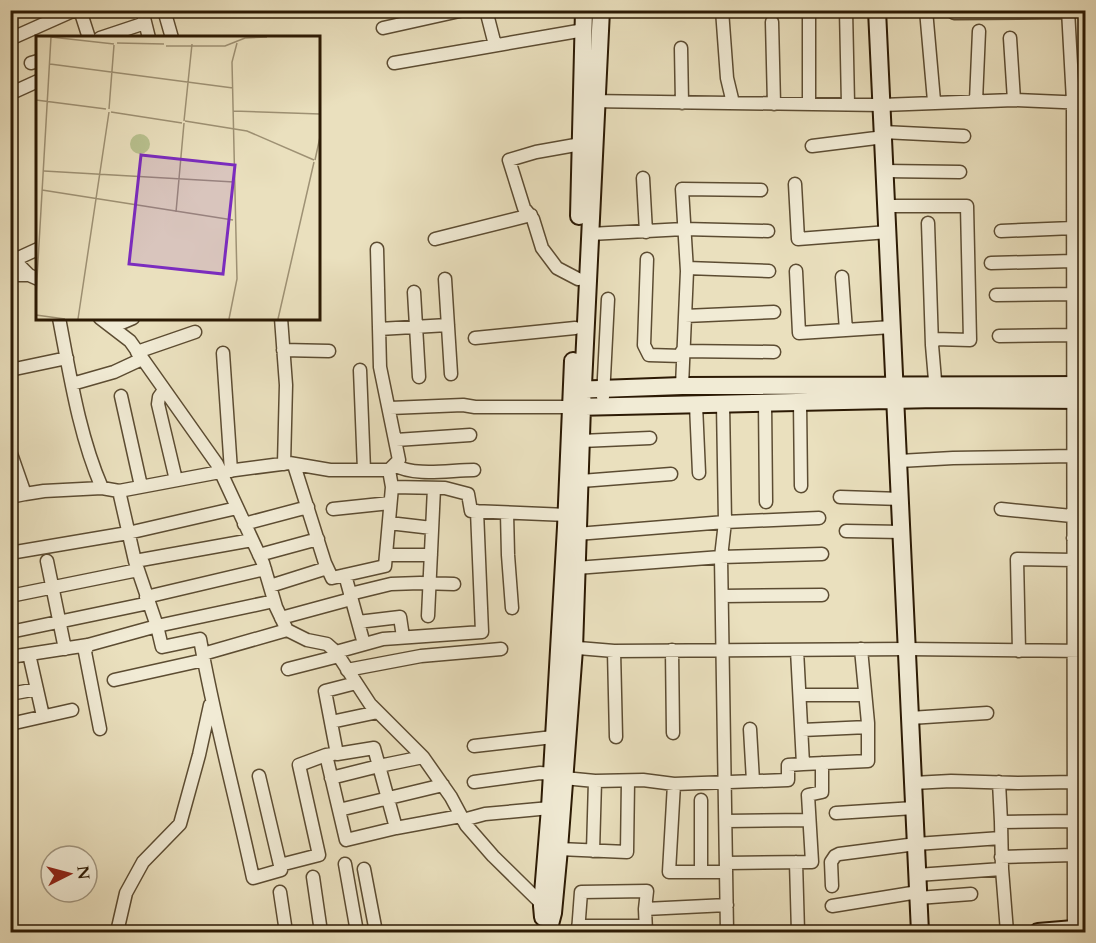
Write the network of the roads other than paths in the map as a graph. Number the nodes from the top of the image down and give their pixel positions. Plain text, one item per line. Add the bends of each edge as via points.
1 (78, 10) edge
2 (142, 10) edge
3 (164, 10) edge
4 (464, 10) edge
5 (486, 10) edge
6 (584, 10) edge
7 (601, 10) edge
8 (722, 10) edge
9 (809, 10) edge
10 (846, 10) edge
11 (878, 10) edge
12 (926, 10) edge
13 (1068, 11) edge
14 (954, 13) dead end
15 (772, 22) dead end
16 (146, 23) junction
17 (383, 28) dead end
18 (584, 30) junction
19 (979, 31) dead end
20 (87, 36) edge
21 (106, 36) edge
22 (149, 36) edge
23 (171, 36) edge
24 (1010, 38) dead end
25 (10, 39) edge
26 (495, 45) junction
27 (681, 48) dead end
28 (394, 63) dead end
29 (36, 82) edge
30 (16, 91) dead end
31 (1014, 100) junction
32 (589, 101) junction
33 (934, 101) junction
34 (976, 101) junction
35 (1079, 102) edge
36 (682, 103) junction
37 (733, 103) junction
38 (774, 104) junction
39 (809, 104) junction
40 (848, 104) junction
41 (882, 105) junction
42 (884, 134) junction
43 (964, 136) dead end
44 (581, 144) junction
45 (812, 146) dead end
46 (885, 171) junction
47 (960, 172) dead end
48 (643, 178) dead end
49 (795, 184) dead end
50 (761, 190) dead end
51 (886, 206) junction
52 (531, 215) junction
53 (928, 223) dead end
54 (684, 229) junction
55 (768, 231) dead end
56 (1001, 231) dead end
57 (1077, 231) edge
58 (646, 232) junction
59 (888, 232) junction
60 (590, 234) junction
61 (435, 239) dead end
62 (377, 249) dead end
63 (36, 250) edge
64 (12, 258) edge
65 (647, 258) dead end
66 (1073, 261) junction
67 (991, 263) dead end
68 (687, 268) junction
69 (769, 271) dead end
70 (796, 271) dead end
71 (10, 275) edge
72 (33, 277) edge
73 (842, 277) dead end
74 (445, 279) dead end
75 (578, 279) junction
76 (414, 292) dead end
77 (1073, 294) junction
78 (996, 295) dead end
79 (608, 299) dead end
80 (774, 312) dead end
81 (685, 316) junction
82 (59, 320) edge
83 (103, 320) edge
84 (128, 320) edge
85 (281, 320) edge
86 (448, 325) junction
87 (416, 326) junction
88 (112, 327) junction
89 (892, 327) junction
90 (575, 328) junction
91 (379, 329) junction
92 (846, 330) junction
93 (195, 333) dead end
94 (1073, 335) junction
95 (999, 336) dead end
96 (475, 338) dead end
97 (932, 345) junction
98 (283, 350) junction
99 (329, 351) dead end
100 (774, 352) dead end
101 (223, 353) dead end
102 (682, 354) junction
103 (140, 356) junction
104 (67, 358) junction
105 (10, 370) edge
106 (360, 370) dead end
107 (451, 374) dead end
108 (419, 377) dead end
109 (72, 384) junction
110 (682, 386) junction
111 (164, 390) junction
112 (936, 392) junction
113 (895, 393) junction
114 (1079, 393) edge
115 (121, 396) dead end
116 (603, 396) junction
117 (577, 398) junction
118 (765, 402) junction
119 (800, 402) junction
120 (723, 404) junction
121 (696, 405) junction
122 (390, 408) junction
123 (470, 435) dead end
124 (650, 438) dead end
125 (396, 440) junction
126 (581, 441) junction
127 (10, 451) edge
128 (1073, 456) junction
129 (899, 461) junction
130 (289, 464) junction
131 (391, 468) junction
132 (364, 470) junction
133 (474, 470) dead end
134 (225, 472) junction
135 (699, 473) dead end
136 (671, 474) dead end
137 (176, 480) junction
138 (581, 481) junction
139 (141, 486) junction
140 (801, 486) dead end
141 (392, 487) junction
142 (102, 488) junction
143 (434, 488) junction
144 (119, 492) junction
145 (25, 494) junction
146 (10, 497) edge
147 (840, 497) dead end
148 (901, 499) junction
149 (766, 502) dead end
150 (390, 503) junction
151 (309, 507) junction
152 (237, 508) junction
153 (333, 509) dead end
154 (1001, 509) dead end
155 (1077, 509) edge
156 (477, 512) junction
157 (507, 513) junction
158 (819, 518) dead end
159 (725, 522) junction
160 (389, 523) junction
161 (244, 524) junction
162 (570, 526) junction
163 (432, 528) junction
164 (846, 531) dead end
165 (902, 532) junction
166 (128, 533) junction
167 (1079, 538) edge
168 (318, 539) junction
169 (252, 540) junction
170 (10, 553) edge
171 (822, 554) dead end
172 (259, 555) junction
173 (386, 555) junction
174 (431, 555) junction
175 (721, 557) junction
176 (1077, 558) edge
177 (46, 561) dead end
178 (136, 566) junction
179 (327, 568) junction
180 (576, 568) junction
181 (265, 569) junction
182 (345, 575) junction
183 (1079, 579) edge
184 (430, 583) junction
185 (454, 584) dead end
186 (270, 586) junction
187 (51, 588) junction
188 (822, 595) dead end
189 (10, 596) edge
190 (722, 596) junction
191 (351, 597) junction
192 (148, 600) junction
193 (274, 601) junction
194 (512, 608) dead end
195 (428, 616) dead end
196 (281, 618) junction
197 (58, 620) junction
198 (358, 622) junction
199 (156, 626) junction
200 (286, 630) junction
201 (10, 632) edge
202 (403, 638) junction
203 (364, 644) junction
204 (88, 645) junction
205 (566, 648) junction
206 (65, 649) junction
207 (501, 649) dead end
208 (908, 649) junction
209 (672, 650) junction
210 (723, 650) junction
211 (797, 650) junction
212 (861, 650) junction
213 (614, 651) junction
214 (1018, 651) junction
215 (1079, 652) edge
216 (30, 654) junction
217 (337, 654) junction
218 (10, 657) edge
219 (203, 657) junction
220 (288, 669) dead end
221 (347, 670) junction
222 (114, 680) dead end
223 (356, 683) junction
224 (37, 689) junction
225 (10, 694) edge
226 (865, 694) junction
227 (800, 695) junction
228 (211, 701) junction
229 (72, 710) dead end
230 (378, 712) junction
231 (987, 712) dead end
232 (43, 716) junction
233 (910, 718) junction
234 (331, 722) junction
235 (10, 724) edge
236 (868, 727) junction
237 (100, 729) dead end
238 (750, 729) dead end
239 (802, 730) junction
240 (673, 733) dead end
241 (616, 736) dead end
242 (553, 737) junction
243 (474, 746) dead end
244 (331, 754) junction
245 (423, 757) junction
246 (822, 763) junction
247 (802, 764) junction
248 (380, 766) junction
249 (259, 776) dead end
250 (558, 776) junction
251 (331, 778) junction
252 (595, 781) junction
253 (628, 781) junction
254 (725, 781) junction
255 (753, 781) junction
256 (474, 782) dead end
257 (1074, 782) junction
258 (913, 783) junction
259 (999, 783) junction
260 (674, 784) junction
261 (443, 785) junction
262 (388, 798) junction
263 (701, 800) dead end
264 (550, 808) junction
265 (914, 808) junction
266 (339, 810) junction
267 (837, 813) dead end
268 (462, 818) junction
269 (1078, 818) edge
270 (809, 820) junction
271 (726, 821) junction
272 (1001, 822) junction
273 (396, 828) junction
274 (1001, 838) junction
275 (916, 844) junction
276 (559, 849) junction
277 (593, 851) junction
278 (1074, 855) junction
279 (796, 862) junction
280 (1002, 863) junction
281 (345, 864) dead end
282 (280, 865) junction
283 (726, 868) junction
284 (364, 869) dead end
285 (701, 872) junction
286 (313, 877) dead end
287 (832, 886) dead end
288 (918, 888) junction
289 (280, 892) dead end
290 (971, 894) dead end
291 (727, 905) junction
292 (831, 906) dead end
293 (645, 909) junction
294 (547, 910) junction
295 (578, 929) edge
296 (646, 929) edge
297 (1078, 930) edge
298 (117, 933) edge
299 (286, 933) edge
300 (321, 933) edge
301 (357, 933) edge
302 (376, 933) edge
303 (546, 933) edge
304 (728, 933) edge
305 (798, 933) edge
306 (920, 933) edge
307 (1007, 933) edge
308 (1038, 933) edge

1 - 20 street
1 - 25 street
2 - 16 street
3 - 23 street
4 - 17 street
5 - 26 street
6 - 18 street
7 - 32 street
8 - 37 street
9 - 39 street
10 - 40 street
11 - 41 street
12 - 33 street
13 - 14 street
13 - 35 street
15 - 38 street
16 - 21 street
16 - 22 street
18 - 26 street
18 - 32 street
19 - 34 street
24 - 31 street
26 - 28 street
27 - 36 street
29 - 30 street
31 - 34 street
31 - 35 street
32 - 36 street
32 - 44 street
32 - 60 street
33 - 34 street
33 - 41 street
35 - 57 street
36 - 37 street
37 - 38 street
38 - 39 street
39 - 40 street
40 - 41 street
41 - 42 street
42 - 43 street
42 - 45 street
42 - 46 street
44 - 52 street via 509,160 524,208
44 - 75 street
46 - 47 street
46 - 51 street
48 - 58 street
49 - 59 street via 798,239
50 - 54 street via 682,189
51 - 59 street
51 - 97 street via 967,206 970,340 936,339
52 - 61 street
52 - 75 street via 542,248 556,268
53 - 97 street
54 - 55 street
54 - 58 street
54 - 68 street
56 - 57 street
57 - 66 street
58 - 60 street
59 - 89 street
60 - 117 street
62 - 91 street
63 - 64 street
64 - 72 street
65 - 102 street via 644,345 649,355
66 - 67 street
66 - 77 street
68 - 69 street
68 - 81 street
70 - 92 street via 799,333
71 - 72 street
73 - 92 street
74 - 86 street
75 - 90 street
76 - 87 street
77 - 78 street
77 - 94 street
79 - 116 street
80 - 81 street
81 - 102 street
82 - 104 street
83 - 88 street
84 - 88 street
85 - 98 street
86 - 87 street
86 - 107 street
87 - 91 street
87 - 108 street
88 - 103 street via 130,341
89 - 92 street
89 - 113 street
90 - 96 street
90 - 117 street
91 - 122 street via 380,367
93 - 103 street
94 - 95 street
94 - 114 street
97 - 112 street
98 - 99 street
98 - 130 street
100 - 102 street
101 - 134 street
102 - 110 street
103 - 109 street via 114,372
103 - 111 street
104 - 105 street
104 - 109 street
106 - 132 street
109 - 142 street
110 - 113 street
110 - 116 street
111 - 134 street
111 - 137 street via 158,404
112 - 113 street
112 - 114 street
113 - 119 street
113 - 129 street
114 - 128 street
115 - 139 street
116 - 117 street
116 - 121 street
117 - 122 street via 475,407
117 - 126 street
117 - 162 street
118 - 119 street
118 - 120 street
118 - 149 street
119 - 140 street
120 - 121 street
120 - 159 street
121 - 135 street
122 - 125 street
123 - 125 street
124 - 126 street
125 - 131 street via 399,460
126 - 138 street
127 - 145 street
128 - 129 street
128 - 155 street
129 - 148 street
130 - 132 street
130 - 134 street
130 - 151 street
131 - 132 street
131 - 133 street
131 - 141 street
134 - 137 street
134 - 152 street
136 - 138 street
137 - 139 street
138 - 162 street
139 - 144 street
141 - 143 street
141 - 150 street
142 - 144 street
142 - 145 street
143 - 156 street via 468,494 471,511
143 - 163 street
144 - 166 street
145 - 146 street
147 - 148 street
148 - 165 street
150 - 153 street
150 - 160 street
151 - 161 street
151 - 168 street
152 - 161 street
152 - 166 street
154 - 155 street
155 - 167 street
156 - 157 street
156 - 202 street via 482,632
157 - 162 street
157 - 194 street
158 - 159 street
159 - 162 street
159 - 175 street
160 - 163 street
160 - 173 street
161 - 169 street
162 - 180 street
162 - 205 street
163 - 174 street
164 - 165 street
165 - 208 street
166 - 170 street
166 - 178 street
167 - 176 street
168 - 172 street
168 - 179 street
169 - 172 street
169 - 178 street
171 - 175 street
172 - 181 street
173 - 174 street
173 - 182 street via 385,566
174 - 184 street
175 - 180 street
175 - 190 street
176 - 183 street
176 - 214 street via 1017,559
177 - 187 street
178 - 187 street
178 - 192 street
179 - 182 street via 332,578
179 - 186 street
180 - 205 street
181 - 186 street
181 - 192 street
182 - 191 street
183 - 215 street
184 - 185 street
184 - 191 street via 392,584
184 - 195 street
186 - 193 street
187 - 189 street
187 - 197 street
188 - 190 street
190 - 210 street
191 - 196 street
191 - 198 street
192 - 197 street
192 - 199 street
193 - 196 street
193 - 199 street
196 - 200 street
197 - 201 street
197 - 206 street
198 - 202 street via 400,617
198 - 203 street
199 - 204 street
199 - 219 street via 162,647 200,639
200 - 217 street via 327,644
200 - 219 street
202 - 203 street
203 - 217 street
204 - 206 street
204 - 237 street via 85,652
205 - 213 street
205 - 242 street
205 - 250 street
206 - 216 street
207 - 221 street via 421,656
208 - 212 street
208 - 214 street
208 - 233 street
209 - 210 street
209 - 213 street
209 - 240 street
210 - 211 street
210 - 254 street
211 - 212 street
211 - 227 street
212 - 226 street
213 - 241 street
214 - 215 street
215 - 257 street
216 - 218 street
216 - 224 street
217 - 220 street
217 - 221 street
219 - 222 street
219 - 228 street
221 - 223 street
223 - 230 street
223 - 234 street via 325,691
224 - 225 street
224 - 232 street
226 - 227 street
226 - 236 street
227 - 239 street
228 - 282 street via 253,878 281,870
228 - 298 street via 180,824 143,862 126,893
229 - 232 street
230 - 234 street
230 - 245 street
231 - 233 street
232 - 235 street
233 - 258 street
234 - 244 street
236 - 239 street
236 - 246 street via 868,761
238 - 255 street
239 - 247 street
242 - 243 street
242 - 250 street
244 - 248 street via 374,748
244 - 251 street
244 - 282 street via 299,765 319,855
245 - 248 street
245 - 261 street
246 - 247 street
246 - 270 street via 822,792 808,795
247 - 255 street via 788,765 788,780
248 - 251 street
248 - 262 street
249 - 282 street
250 - 252 street
250 - 256 street via 540,773
250 - 264 street
250 - 276 street
251 - 266 street
252 - 253 street
252 - 277 street
253 - 260 street
253 - 277 street via 627,852
254 - 255 street
254 - 260 street
254 - 271 street
257 - 259 street
257 - 269 street
258 - 259 street
258 - 265 street
259 - 272 street
260 - 285 street via 669,872
261 - 262 street
261 - 268 street
262 - 266 street
262 - 273 street
263 - 285 street
264 - 268 street
264 - 294 street
265 - 267 street
265 - 275 street
266 - 273 street via 346,840
268 - 273 street
268 - 294 street via 493,856
269 - 272 street
269 - 278 street
270 - 271 street
270 - 279 street via 812,862
271 - 283 street
272 - 274 street
274 - 275 street
274 - 280 street
275 - 287 street via 835,856 831,862
275 - 288 street
276 - 277 street
276 - 294 street
278 - 280 street
278 - 297 street
279 - 283 street
279 - 305 street
280 - 288 street
280 - 307 street
281 - 301 street
283 - 285 street
283 - 291 street
284 - 302 street
286 - 300 street
288 - 290 street
288 - 292 street
288 - 306 street
289 - 299 street
291 - 293 street
291 - 304 street
293 - 295 street via 646,891 581,892
293 - 296 street
294 - 303 street
295 - 296 street
297 - 308 street

